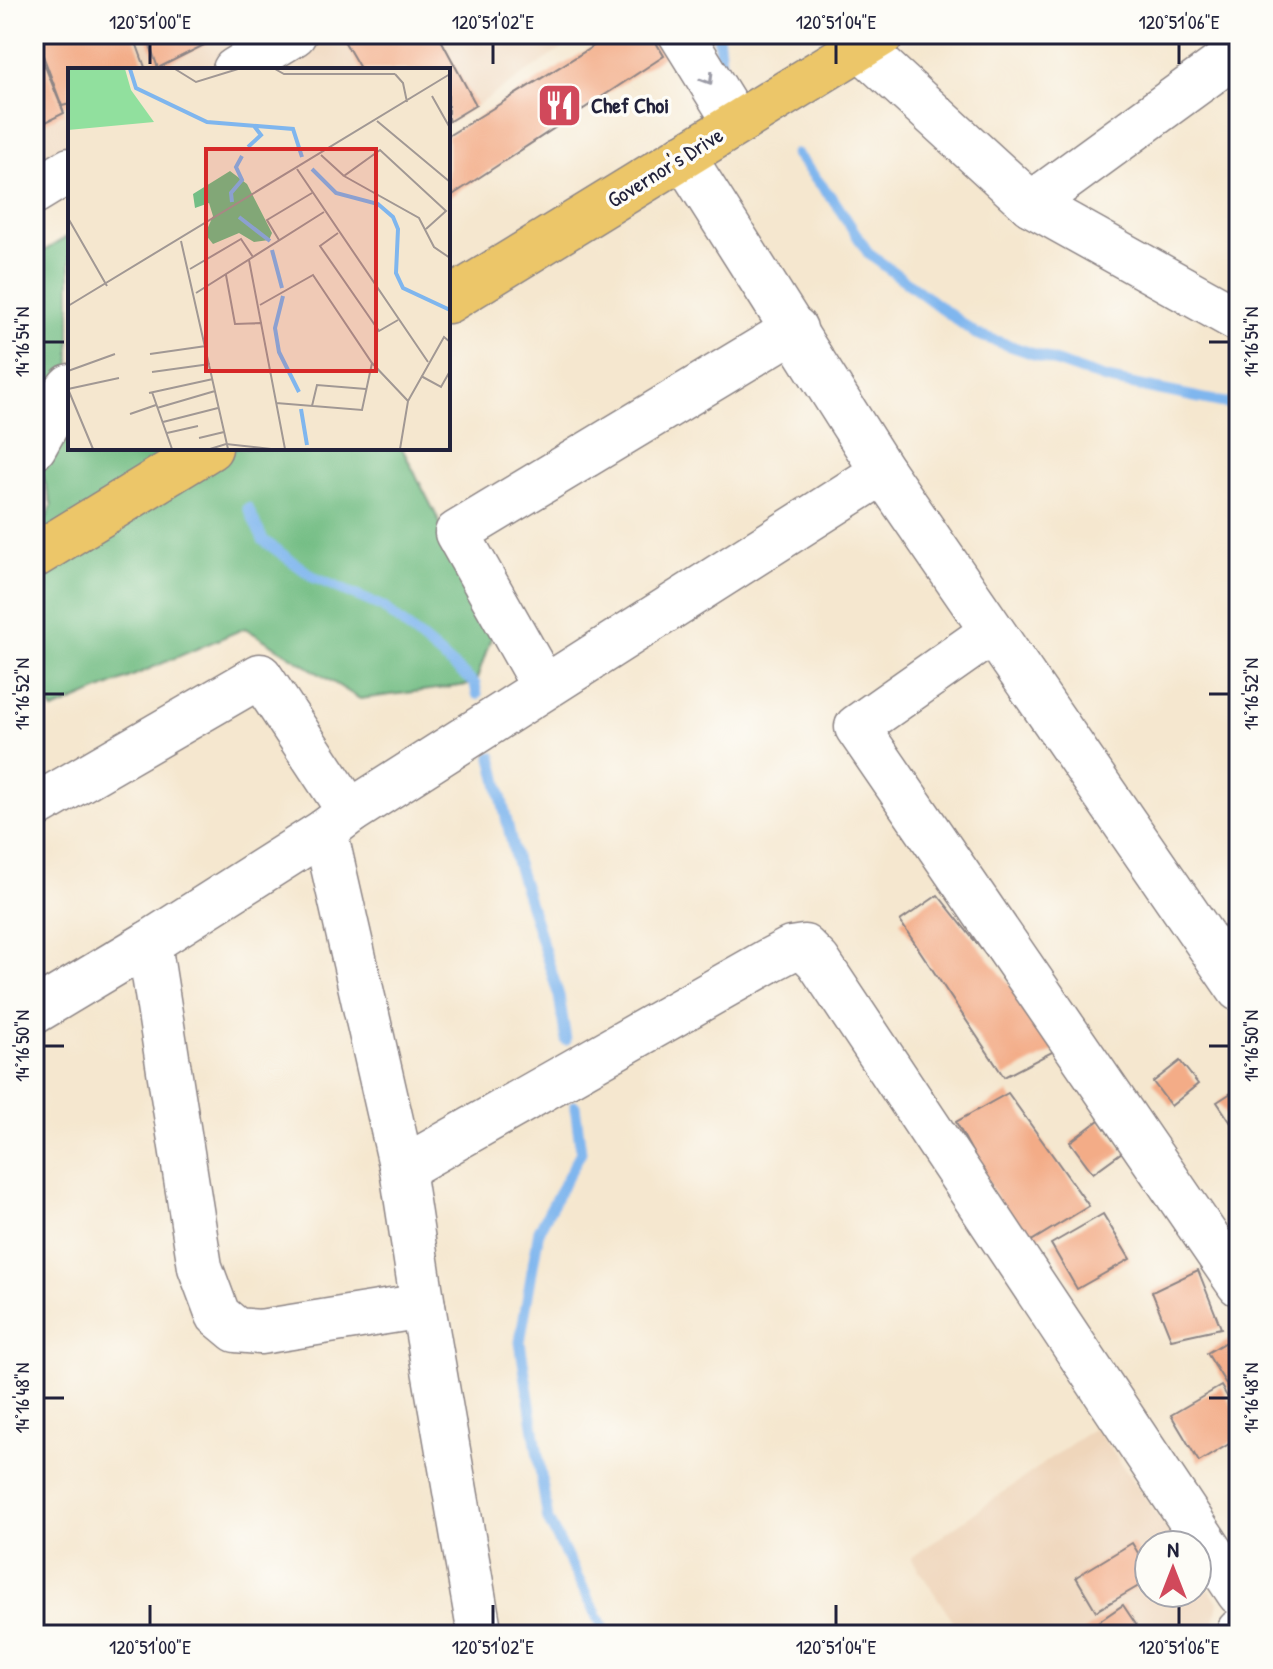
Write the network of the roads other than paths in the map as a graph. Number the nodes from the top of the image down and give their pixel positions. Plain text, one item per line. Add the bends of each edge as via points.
1 (294, 34) edge
2 (681, 34) edge
3 (871, 41) edge
4 (1239, 52) edge
5 (238, 68) edge
6 (736, 123) junction
7 (683, 156) junction
8 (68, 171) edge
9 (34, 192) edge
10 (1031, 204) junction
11 (450, 300) edge
12 (1239, 320) edge
13 (795, 329) junction
14 (68, 389) edge
15 (34, 447) edge
16 (206, 450) edge
17 (883, 472) junction
18 (40, 541) edge
19 (992, 632) junction
20 (544, 687) junction
21 (34, 807) edge
22 (338, 821) junction
23 (1226, 941) edge
24 (149, 943) junction
25 (1239, 989) edge
26 (34, 1012) edge
27 (402, 1169) junction
28 (1239, 1284) edge
29 (423, 1306) junction
30 (1239, 1593) edge
31 (480, 1635) edge

1 - 5 street
2 -> 6 street
3 - 6 main road, Governor's Drive
3 - 10 street
4 - 10 street
6 - 7 main road, Governor's Drive
7 - 11 main road, Governor's Drive
7 - 13 street
8 - 9 street
10 - 12 street
13 - 17 street
13 - 20 street via 457,533
14 - 15 street
16 - 18 main road
17 - 19 street
17 - 20 street
19 - 23 street
19 - 28 street via 857,727
20 - 22 street
21 - 22 street via 260,676
22 - 24 street
22 - 27 street
23 - 25 street
24 - 26 street
24 - 29 street via 200,1267 218,1315 236,1330 260,1332
27 - 29 street
27 - 30 street via 770,960 804,947
29 - 31 street

